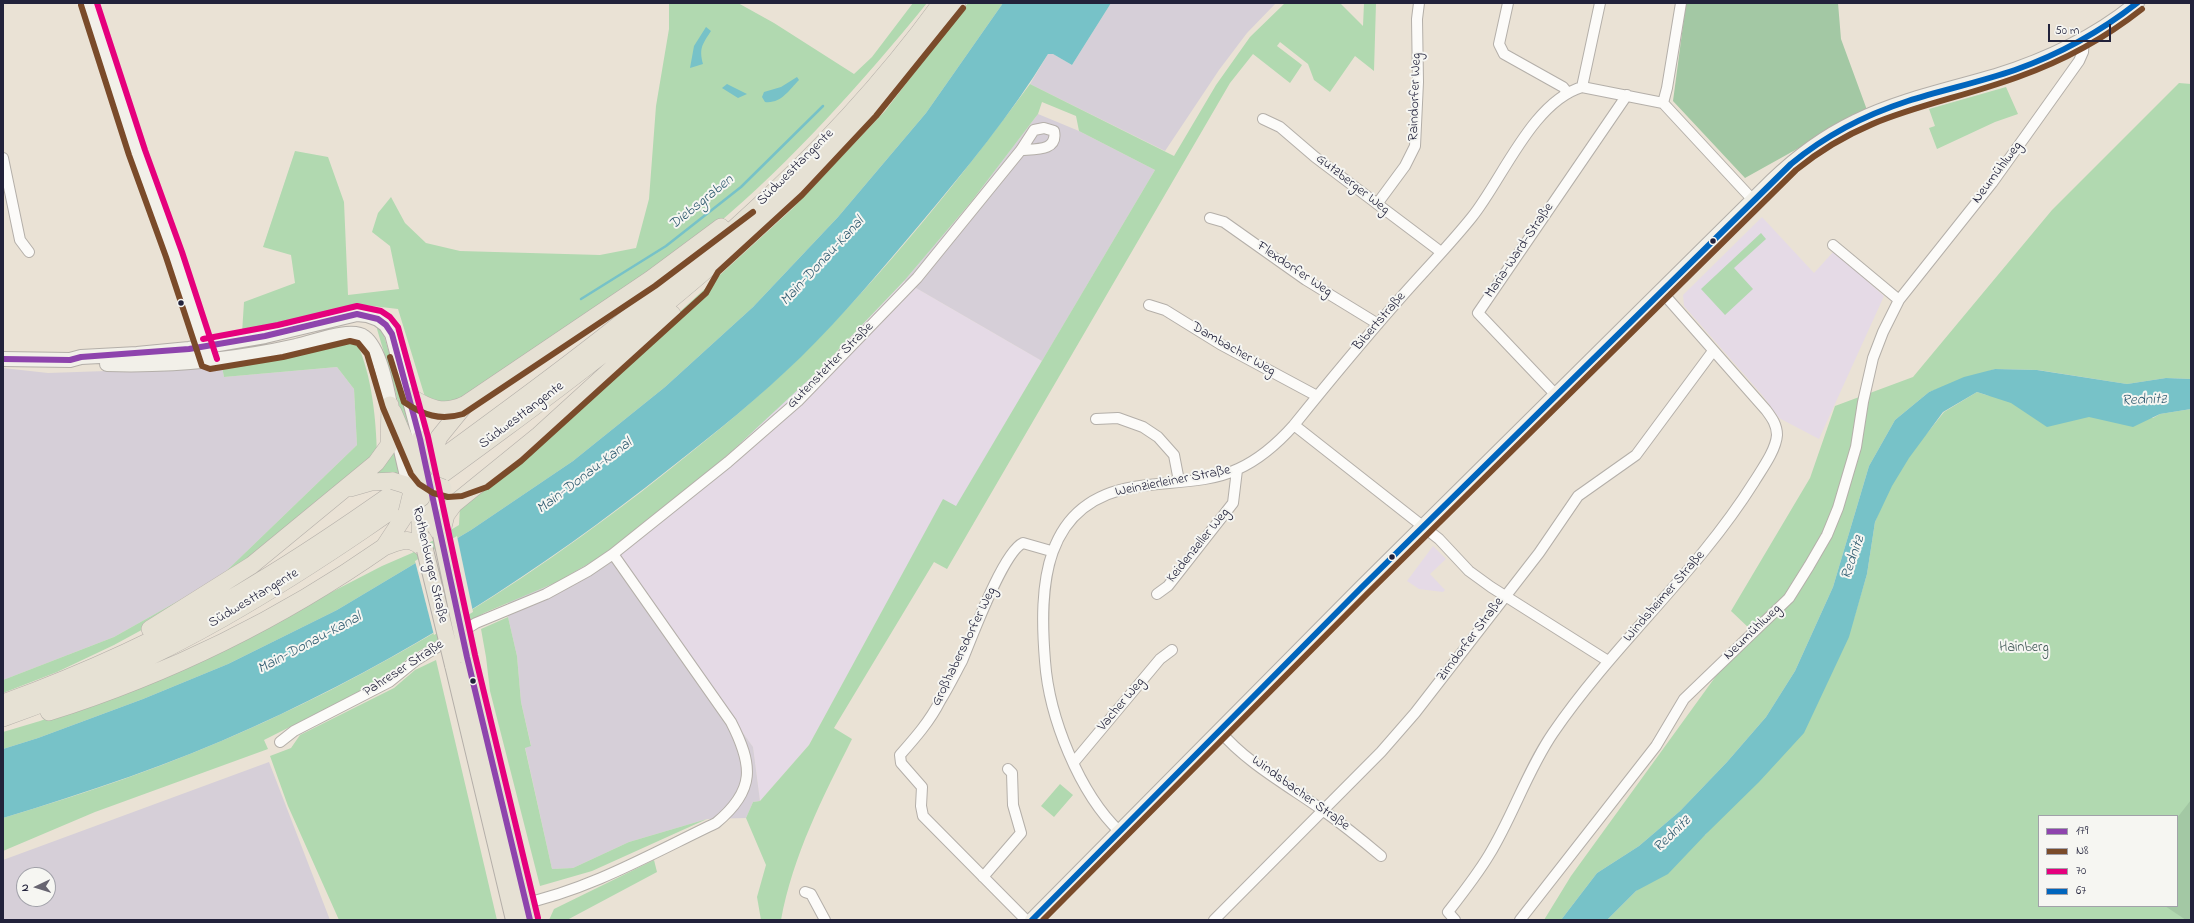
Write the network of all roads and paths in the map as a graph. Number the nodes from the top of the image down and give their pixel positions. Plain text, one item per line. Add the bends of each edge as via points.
1 (88, 3) edge
2 (941, 3) edge
3 (957, 3) edge
4 (1419, 3) edge
5 (1508, 3) edge
6 (1600, 3) edge
7 (1681, 3) edge
8 (2137, 3) edge
9 (2084, 39) junction
10 (1582, 87) junction
11 (1567, 92) junction
12 (1627, 95) junction
13 (1663, 103) junction
14 (1263, 119) dead end
15 (1021, 150) dead end
16 (3, 158) edge
17 (5, 182) edge
18 (781, 184) junction
19 (1753, 200) junction
20 (1377, 204) junction
21 (1210, 218) dead end
22 (1833, 245) dead end
23 (29, 252) dead end
24 (1442, 252) junction
25 (712, 267) junction
26 (1661, 291) junction
27 (1899, 300) junction
28 (1149, 305) dead end
29 (1378, 324) junction
30 (204, 347) junction
31 (1713, 351) junction
32 (3, 359) edge
33 (70, 360) junction
34 (209, 361) junction
35 (1556, 395) junction
36 (409, 396) junction
37 (1317, 396) junction
38 (390, 404) junction
39 (466, 404) junction
40 (1096, 419) dead end
41 (1294, 425) junction
42 (420, 439) joint
43 (1237, 470) junction
44 (484, 480) junction
45 (1179, 481) junction
46 (420, 483) junction
47 (346, 490) junction
48 (1423, 526) junction
49 (441, 535) junction
50 (422, 543) junction
51 (384, 547) junction
52 (1051, 551) junction
53 (613, 554) junction
54 (1157, 594) dead end
55 (1504, 596) junction
56 (1172, 650) dead end
57 (1608, 661) junction
58 (61, 682) junction
59 (3, 703) edge
60 (3, 718) edge
61 (3, 726) edge
62 (1220, 731) junction
63 (280, 742) dead end
64 (1074, 762) junction
65 (1008, 769) dead end
66 (1324, 811) junction
67 (1120, 832) junction
68 (1381, 856) dead end
69 (983, 877) junction
70 (805, 892) dead end
71 (517, 910) edge
72 (530, 920) edge
73 (825, 920) edge
74 (1026, 920) edge
75 (1032, 920) edge
76 (1214, 920) edge
77 (1455, 920) edge
78 (1520, 920) edge

1 - 30 main road
2 - 18 highway, Südwesttangente via 861,101
3 - 25 highway, Südwesttangente via 889,89 844,140 768,217
4 - 20 street, Raindorfer Weg via 1415,146 1405,166
5 - 11 street via 1499,44 1501,50 1509,58 1563,86
6 - 10 street
7 - 13 street
8 - 9 main road
9 - 19 main road via 2019,68 1922,96 1856,121 1808,150 1784,169
9 - 27 street, Neumühlweg via 2079,61 2011,158
10 - 11 street, Bibertstraße
10 - 12 street, Bibertstraße
11 - 24 street, Bibertstraße via 1522,139 1473,216
12 - 13 street, Bibertstraße
12 - 35 street, Maria-Ward-Straße via 1478,313
13 - 19 street
14 - 20 street, Gutzberger Weg via 1280,127
15 - 53 street, Gutenstetter Straße via 917,278 798,401 728,462
16 - 17 street
17 - 23 street via 20,240
18 - 39 highway via 740,211 651,279
18 - 58 highway, Südwesttangente via 702,257 617,326 499,416 354,520 260,581 196,618
19 - 26 main road
20 - 24 street, Gutzberger Weg
21 - 29 street, Flexdorfer Weg via 1224,222 1306,280
22 - 27 street
24 - 29 street, Bibertstraße
25 - 44 highway via 700,287 642,342 540,434
25 - 60 highway, Südwesttangente via 633,332 536,406 392,510 302,571 222,619 148,658 82,688
26 - 31 street, Windsheimer Straße
26 - 35 main road
27 - 78 street, Neumühlweg via 1873,358 1856,447 1838,508 1827,535 1809,566 1789,598 1684,699 1656,746
28 - 37 street, Dambacher Weg via 1165,310 1220,344
29 - 37 street, Bibertstraße
30 - 33 main road
30 - 34 main road
30 - 36 main road via 280,333 350,316 367,315 382,321 391,331
31 - 55 street, Zirndorfer Straße via 1636,456 1578,496 1539,553
31 - 57 street, Windsheimer Straße via 1775,422 1777,435 1762,470 1714,539 1670,594
32 - 33 main road
33 - 34 main road via 81,364 150,366
34 - 38 main road via 357,333 365,338 374,350
35 - 48 main road
36 - 39 highway via 422,405 439,411
36 - 42 main road
37 - 41 street, Bibertstraße
38 - 46 highway
38 - 47 highway via 390,440 387,450
39 - 46 highway via 439,437
40 - 45 street via 1122,419 1143,427 1158,437 1174,455
41 - 43 street, Weinzierleiner Straße via 1270,449
41 - 48 street
42 - 46 highway
43 - 45 street, Weinzierleiner Straße via 1210,478
43 - 54 street, Keidenzeller Weg via 1233,503 1168,586
44 - 46 highway via 461,488
44 - 49 highway via 449,510
45 - 52 street, Weinzierleiner Straße via 1132,487 1101,498 1073,517
46 - 47 highway via 371,482
46 - 49 highway via 430,519
46 - 50 highway
46 - 51 highway
47 - 58 highway via 282,542 224,584
48 - 55 street via 1470,571
48 - 62 main road
49 - 71 main road, Rothenburger Straße, bridge
50 - 51 highway via 404,540
50 - 71 main road, Rothenburger Straße, bridge
51 - 61 highway via 279,613 201,654 97,696
52 - 64 street, Weinzierleiner Straße via 1042,620 1045,666 1062,736
52 - 69 street, Großhabersdorfer Weg via 1023,543 1017,546 1000,574 961,663 940,703 920,733 900,755 901,763 922,786 923,816
53 - 63 street, Pahreser Straße via 546,594 476,623 415,661 389,682 294,731
53 - 71 street via 731,722 743,745 747,781 740,798 716,823 592,881
55 - 57 street
55 - 66 street, Zirndorfer Straße via 1415,713
56 - 64 street, Vacher Weg via 1160,659
57 - 77 street, Windsheimer Straße via 1552,735 1536,762 1489,855 1448,912
58 - 59 highway, Südwesttangente
62 - 66 street, Windsbacher Straße via 1233,745 1277,779
62 - 67 main road
64 - 67 street, Weinzierleiner Straße via 1098,804
65 - 69 street via 1012,773 1013,805 1021,833
66 - 68 street, Windsbacher Straße
66 - 76 street, Zirndorfer Straße
67 - 75 main road
69 - 74 street, Großhabersdorfer Weg
70 - 73 street via 811,894
71 - 72 main road, Rothenburger Straße

